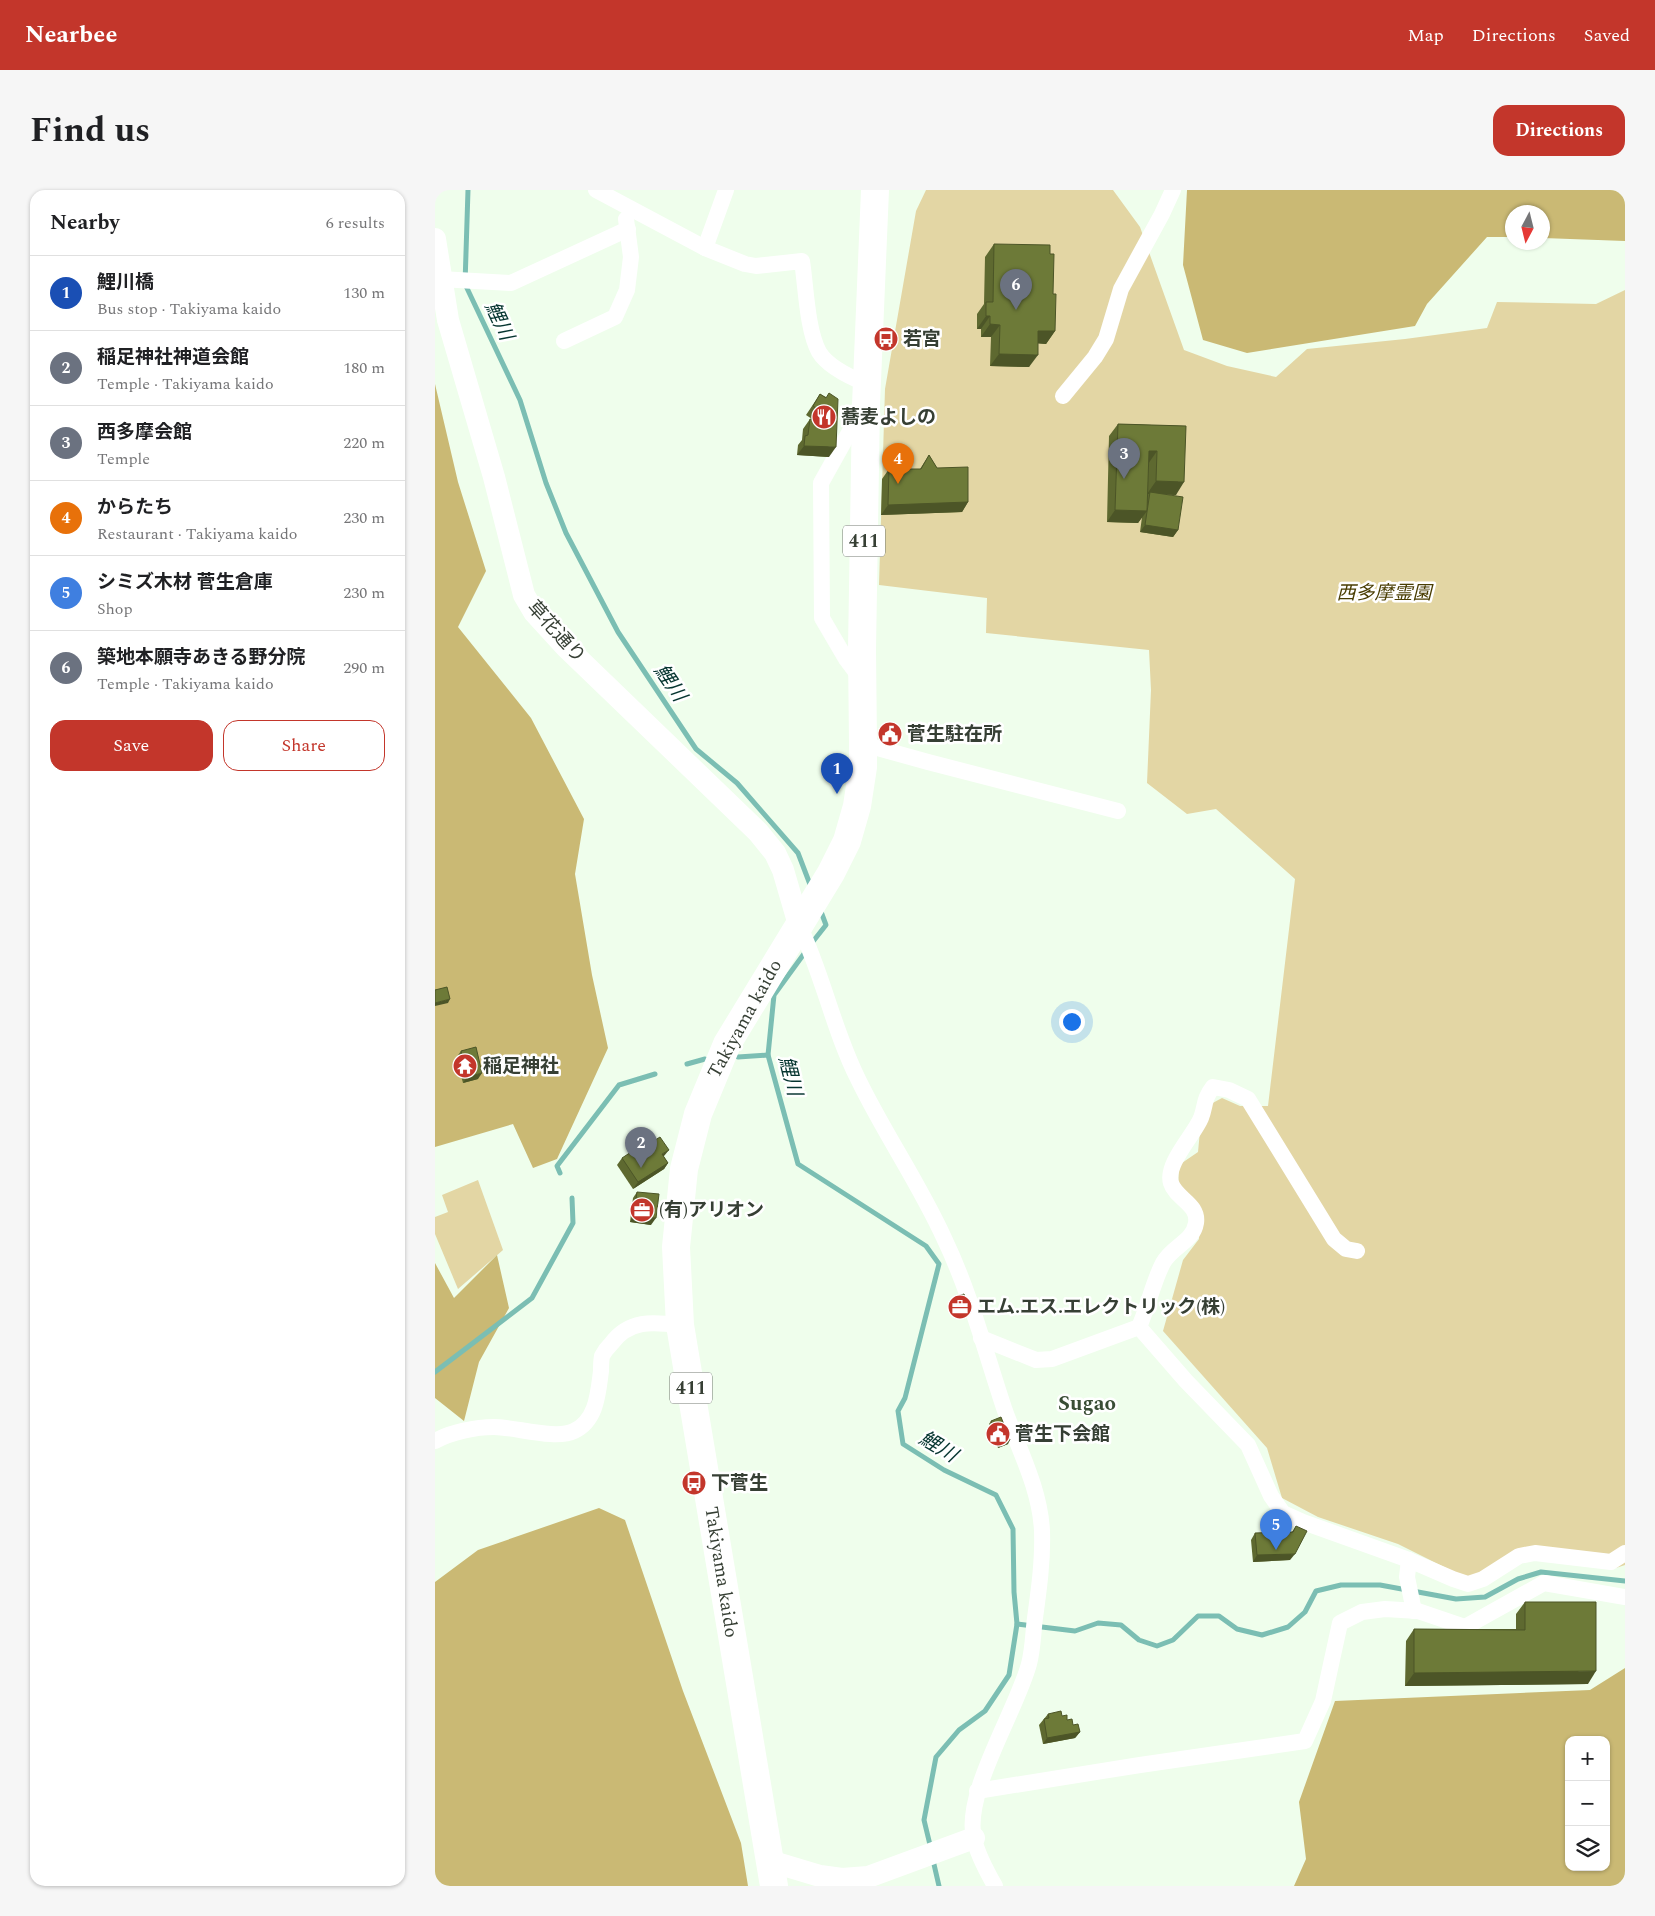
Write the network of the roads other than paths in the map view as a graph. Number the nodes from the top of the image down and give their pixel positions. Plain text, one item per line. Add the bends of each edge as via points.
1 (596, 190) edge
2 (726, 190) edge
3 (875, 190) edge
4 (1173, 190) edge
5 (624, 205) junction
6 (628, 229) junction
7 (435, 238) edge
8 (705, 248) junction
9 (446, 279) junction
10 (564, 341) dead end
11 (867, 384) junction
12 (1063, 396) dead end
13 (867, 412) junction
14 (863, 681) junction
15 (863, 744) junction
16 (1119, 811) dead end
17 (804, 926) junction
18 (1357, 1251) dead end
19 (680, 1325) junction
20 (1139, 1327) junction
21 (981, 1338) junction
22 (435, 1441) edge
23 (1625, 1553) edge
24 (1409, 1560) junction
25 (1625, 1598) edge
26 (1414, 1610) junction
27 (977, 1791) junction
28 (966, 1841) junction
29 (772, 1873) edge
30 (995, 1886) edge

1 - 5 street
2 - 8 street
3 - 11 highway, Takiyama kaido / 411
4 - 12 street via 1121,289 1106,339
5 - 6 street
5 - 8 street
6 - 9 street via 511,283
6 - 10 street via 631,257 627,290 615,317
7 - 9 street, 草花通り
8 - 11 street via 756,266 802,261 812,334 820,354 846,376
9 - 17 street, 草花通り via 448,320 494,477 524,596 566,647 758,832 775,853
11 - 13 highway, Takiyama kaido / 411
13 - 14 highway, Takiyama kaido / 411
13 - 14 street via 850,430 821,483 822,618
14 - 15 highway, Takiyama kaido / 411
15 - 16 street
15 - 17 highway, Takiyama kaido / 411 via 857,806 847,841
17 - 19 highway, Takiyama kaido / 411 via 727,1044 698,1114 684,1168 676,1247
17 - 21 street via 857,1078 943,1235
18 - 20 street via 1346,1249 1334,1239 1248,1099 1213,1087 1205,1097 1201,1118 1174,1162 1170,1180 1175,1191 1195,1210 1197,1221 1192,1236 1171,1252 1163,1263
19 - 22 street via 660,1322 634,1325 616,1337 602,1356 595,1409 588,1420 574,1431 559,1434 494,1427
19 - 29 highway, Takiyama kaido / 411
20 - 21 street via 1053,1359 1035,1360
20 - 24 street via 1248,1445 1271,1496 1283,1513
21 - 27 street via 1038,1504 1042,1530 1040,1582 1029,1661
23 - 24 street via 1611,1562 1535,1553 1519,1556 1483,1579 1468,1584
24 - 26 street via 1407,1577
25 - 26 street via 1544,1583 1465,1627
26 - 27 street via 1362,1612 1340,1623 1323,1701 1305,1741
27 - 28 street
28 - 29 street via 868,1877 842,1879
28 - 30 street

